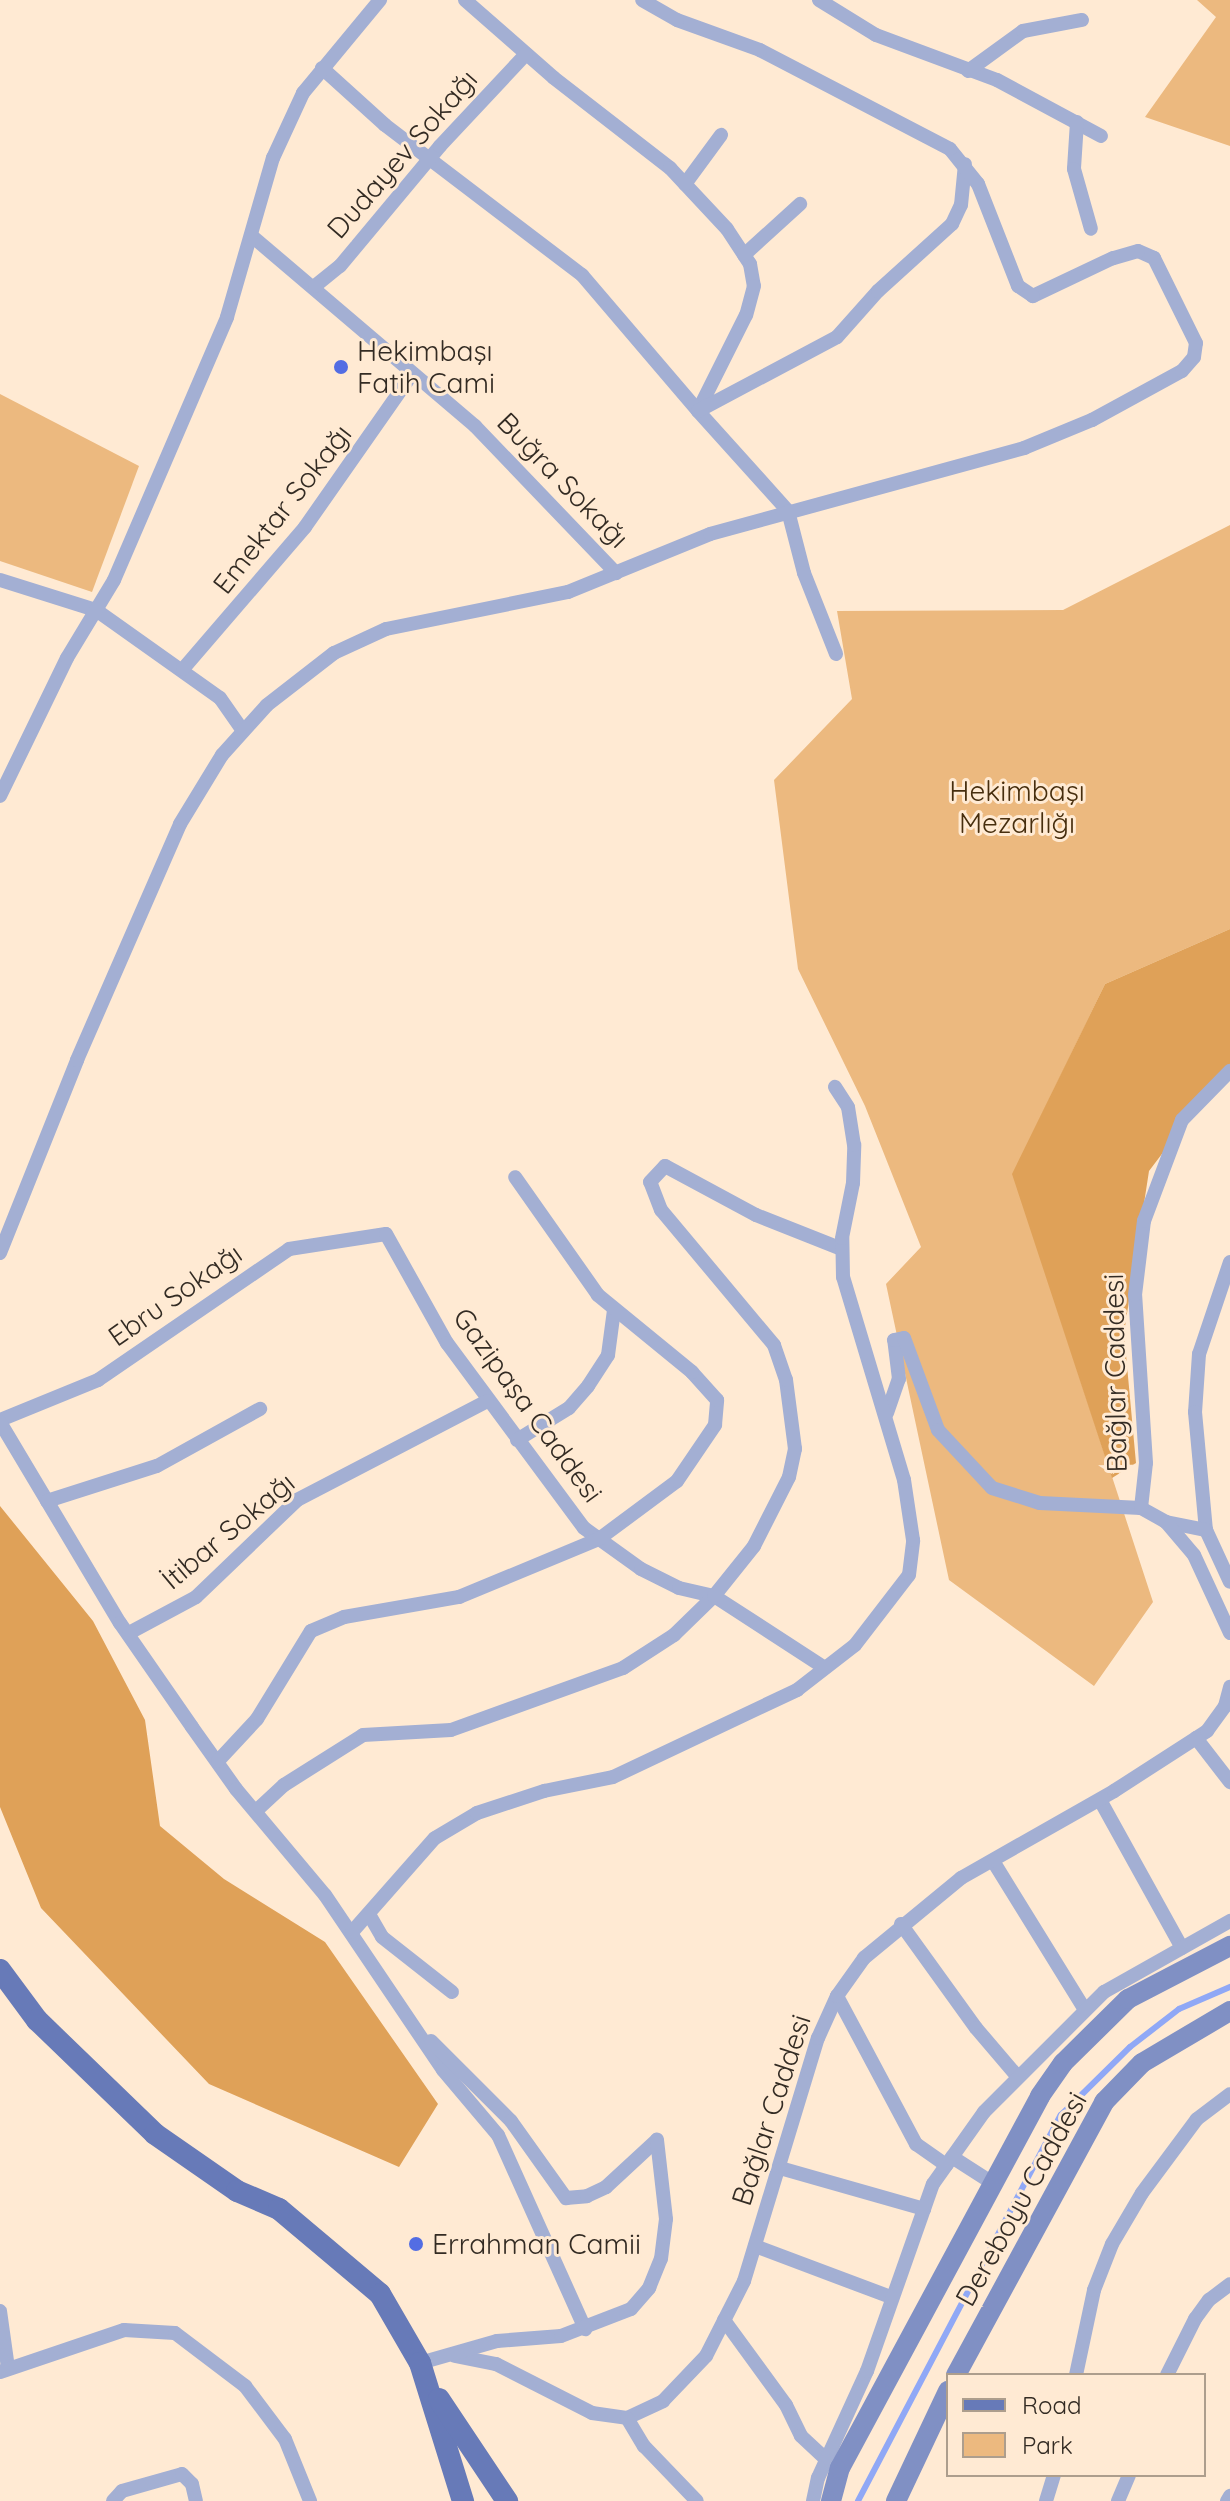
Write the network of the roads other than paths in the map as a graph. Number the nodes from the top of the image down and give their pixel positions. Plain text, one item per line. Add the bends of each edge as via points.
1 (380, 0) edge
2 (465, 0) edge
3 (819, 0) edge
4 (653, 2) edge
5 (1082, 20) dead end
6 (526, 54) junction
7 (322, 68) junction
8 (968, 71) junction
9 (1077, 122) junction
10 (721, 135) dead end
11 (1101, 136) dead end
12 (429, 159) junction
13 (965, 164) junction
14 (685, 184) junction
15 (800, 204) dead end
16 (1091, 229) dead end
17 (253, 237) junction
18 (744, 255) junction
19 (315, 286) junction
20 (412, 374) junction
21 (698, 411) junction
22 (788, 511) junction
23 (616, 573) junction
24 (0, 580) edge
25 (96, 610) junction
26 (836, 654) dead end
27 (183, 669) junction
28 (243, 731) junction
29 (0, 796) edge
30 (1230, 1071) edge
31 (835, 1087) dead end
32 (515, 1177) dead end
33 (386, 1234) joint
34 (842, 1249) junction
35 (0, 1253) edge
36 (1230, 1262) edge
37 (614, 1310) junction
38 (487, 1401) junction
39 (260, 1409) dead end
40 (887, 1413) junction
41 (0, 1421) edge
42 (517, 1440) junction
43 (47, 1501) junction
44 (1141, 1508) junction
45 (1166, 1522) junction
46 (1206, 1530) junction
47 (599, 1539) junction
48 (1230, 1582) edge
49 (714, 1596) junction
50 (129, 1633) junction
51 (1230, 1633) edge
52 (825, 1668) junction
53 (1230, 1687) edge
54 (1196, 1738) junction
55 (218, 1761) junction
56 (1230, 1782) edge
57 (1100, 1800) junction
58 (256, 1811) junction
59 (993, 1861) junction
60 (370, 1916) junction
61 (1230, 1921) edge
62 (901, 1924) junction
63 (352, 1932) junction
64 (1230, 1946) edge
65 (1182, 1948) junction
66 (0, 1970) edge
67 (452, 1992) dead end
68 (0, 1994) edge
69 (837, 1996) junction
70 (1085, 2010) junction
71 (1230, 2011) edge
72 (408, 2020) junction
73 (1017, 2076) junction
74 (1230, 2094) edge
75 (949, 2161) junction
76 (780, 2168) junction
77 (994, 2184) junction
78 (924, 2209) junction
79 (322, 2245) junction
80 (755, 2246) junction
81 (1230, 2284) edge
82 (891, 2297) junction
83 (0, 2311) edge
84 (724, 2320) junction
85 (585, 2329) junction
86 (455, 2356) junction
87 (422, 2369) junction
88 (4, 2370) edge
89 (957, 2373) edge
90 (1076, 2373) edge
91 (1168, 2373) edge
92 (946, 2395) edge
93 (627, 2418) junction
94 (826, 2459) junction
95 (482, 2470) junction
96 (1053, 2477) edge
97 (1128, 2477) edge
98 (1230, 2496) edge
99 (113, 2501) edge
100 (196, 2501) edge
101 (310, 2501) edge
102 (463, 2501) edge
103 (486, 2501) edge
104 (507, 2501) edge
105 (697, 2501) edge
106 (813, 2501) edge
107 (831, 2501) edge
108 (896, 2501) edge
109 (1046, 2501) edge
110 (1118, 2501) edge
111 (1227, 2501) edge

1 - 7 street
2 - 6 street
3 - 8 street via 876,35
4 - 13 street via 932,138
5 - 8 street via 1023,31
6 - 12 street, Dudayev Sokağı
6 - 14 street via 627,131
7 - 12 street
7 - 17 street via 303,93 273,158
8 - 9 street via 997,80
9 - 11 street
9 - 16 street via 1074,169
10 - 14 street
12 - 19 street, Dudayev Sokağı via 340,266
12 - 21 street via 582,275
13 - 21 street via 961,205 952,224 878,291 837,337
13 - 22 street via 995,221 1018,286 1033,296 1075,272 1138,251 1154,258 1167,279 1196,343 1194,357 1182,371 1092,420 1024,448
14 - 18 street
15 - 18 street
17 - 19 street, Buğra Sokağı
17 - 25 street via 227,317 114,580
18 - 21 street via 754,286 746,315
19 - 20 street, Buğra Sokağı
20 - 23 street, Buğra Sokağı via 475,426
20 - 27 street, Emektar Sokağı via 305,527
21 - 22 street
22 - 23 street via 710,534
22 - 26 street via 804,573
23 - 28 street via 568,592 386,629 334,653 267,705
24 - 25 street
25 - 27 street
25 - 29 street
27 - 28 street via 220,698
28 - 35 street via 180,824
30 - 44 street, Bağlar Caddesi via 1182,1120 1144,1221 1135,1295 1146,1463
31 - 34 street via 848,1107 854,1145
32 - 37 street
33 - 38 street, Gazipaşa Caddesi via 447,1343
33 - 41 street, Ebru Sokağı via 289,1249 98,1380
34 - 40 street via 850,1311
34 - 49 street via 756,1215 665,1166 650,1182 661,1210 774,1345 786,1380 795,1449 789,1477 754,1546
36 - 46 street via 1199,1354 1195,1412
37 - 42 street via 608,1355 588,1386 569,1408
37 - 47 street via 692,1372 717,1400 715,1425 677,1481
38 - 42 street, Gazipaşa Caddesi
38 - 50 street, İtibar Sokağı via 297,1500 196,1597
39 - 43 street via 157,1466
40 - 44 street via 899,1379 894,1340 904,1338 912,1346 938,1430 992,1488 1040,1503
40 - 52 street via 913,1540 909,1575 877,1621
41 - 43 street
42 - 47 street, Gazipaşa Caddesi via 584,1528
43 - 50 street
44 - 45 street
45 - 46 street
45 - 51 street via 1194,1555
46 - 48 street
47 - 49 street, Gazipaşa Caddesi via 666,1582
47 - 55 street via 459,1597 344,1617 311,1631 257,1719
49 - 52 street, Gazipaşa Caddesi
49 - 58 street via 674,1635 623,1668 451,1730 363,1735 284,1785
50 - 55 street
52 - 60 street via 797,1690 613,1777 544,1791 477,1813 435,1838
53 - 54 street, Bağlar Caddesi via 1225,1706
54 - 56 street
54 - 57 street, Bağlar Caddesi
55 - 58 street
57 - 59 street, Bağlar Caddesi
57 - 65 street
58 - 63 street
59 - 62 street, Bağlar Caddesi
59 - 70 street
60 - 63 street
60 - 67 street via 382,1937
61 - 65 street
62 - 69 street, Bağlar Caddesi via 864,1958
62 - 73 street
63 - 72 street
64 - 77 main road via 1177,1970 1093,2029 1040,2096
65 - 70 street via 1104,1992
66 - 79 main road via 37,2020 155,2134 237,2191 279,2209
68 - 79 main road via 22,2024 141,2141 220,2194
69 - 75 street via 916,2144
69 - 76 street, Bağlar Caddesi via 818,2038
70 - 73 street
71 - 89 main road, Dereboyu Caddesi via 1142,2063 1104,2102
72 - 85 street via 498,2135
72 - 85 street via 511,2121 566,2198 606,2187 657,2140 666,2219 661,2259 649,2288 631,2309
73 - 75 street
74 - 90 street via 1197,2119 1112,2244 1094,2290
75 - 77 street
75 - 78 street
76 - 78 street
76 - 80 street, Bağlar Caddesi
77 - 107 main road via 840,2468
78 - 82 street
79 - 87 main road via 380,2294
80 - 82 street
80 - 84 street, Bağlar Caddesi
81 - 91 street via 1195,2319
82 - 94 street via 867,2371
83 - 88 street
84 - 93 street, Bağlar Caddesi via 706,2356 663,2401
84 - 94 street via 786,2405 801,2436
85 - 86 street via 497,2341
86 - 87 street
86 - 93 street via 496,2364 592,2413
87 - 95 main road
87 - 102 main road
88 - 101 street via 124,2330 175,2333 245,2386 285,2439
92 - 108 main road
93 - 105 street via 644,2446
94 - 106 street
95 - 103 main road
95 - 104 main road
96 - 109 street
97 - 110 street
98 - 111 street
99 - 100 street via 122,2491 182,2474 192,2484

